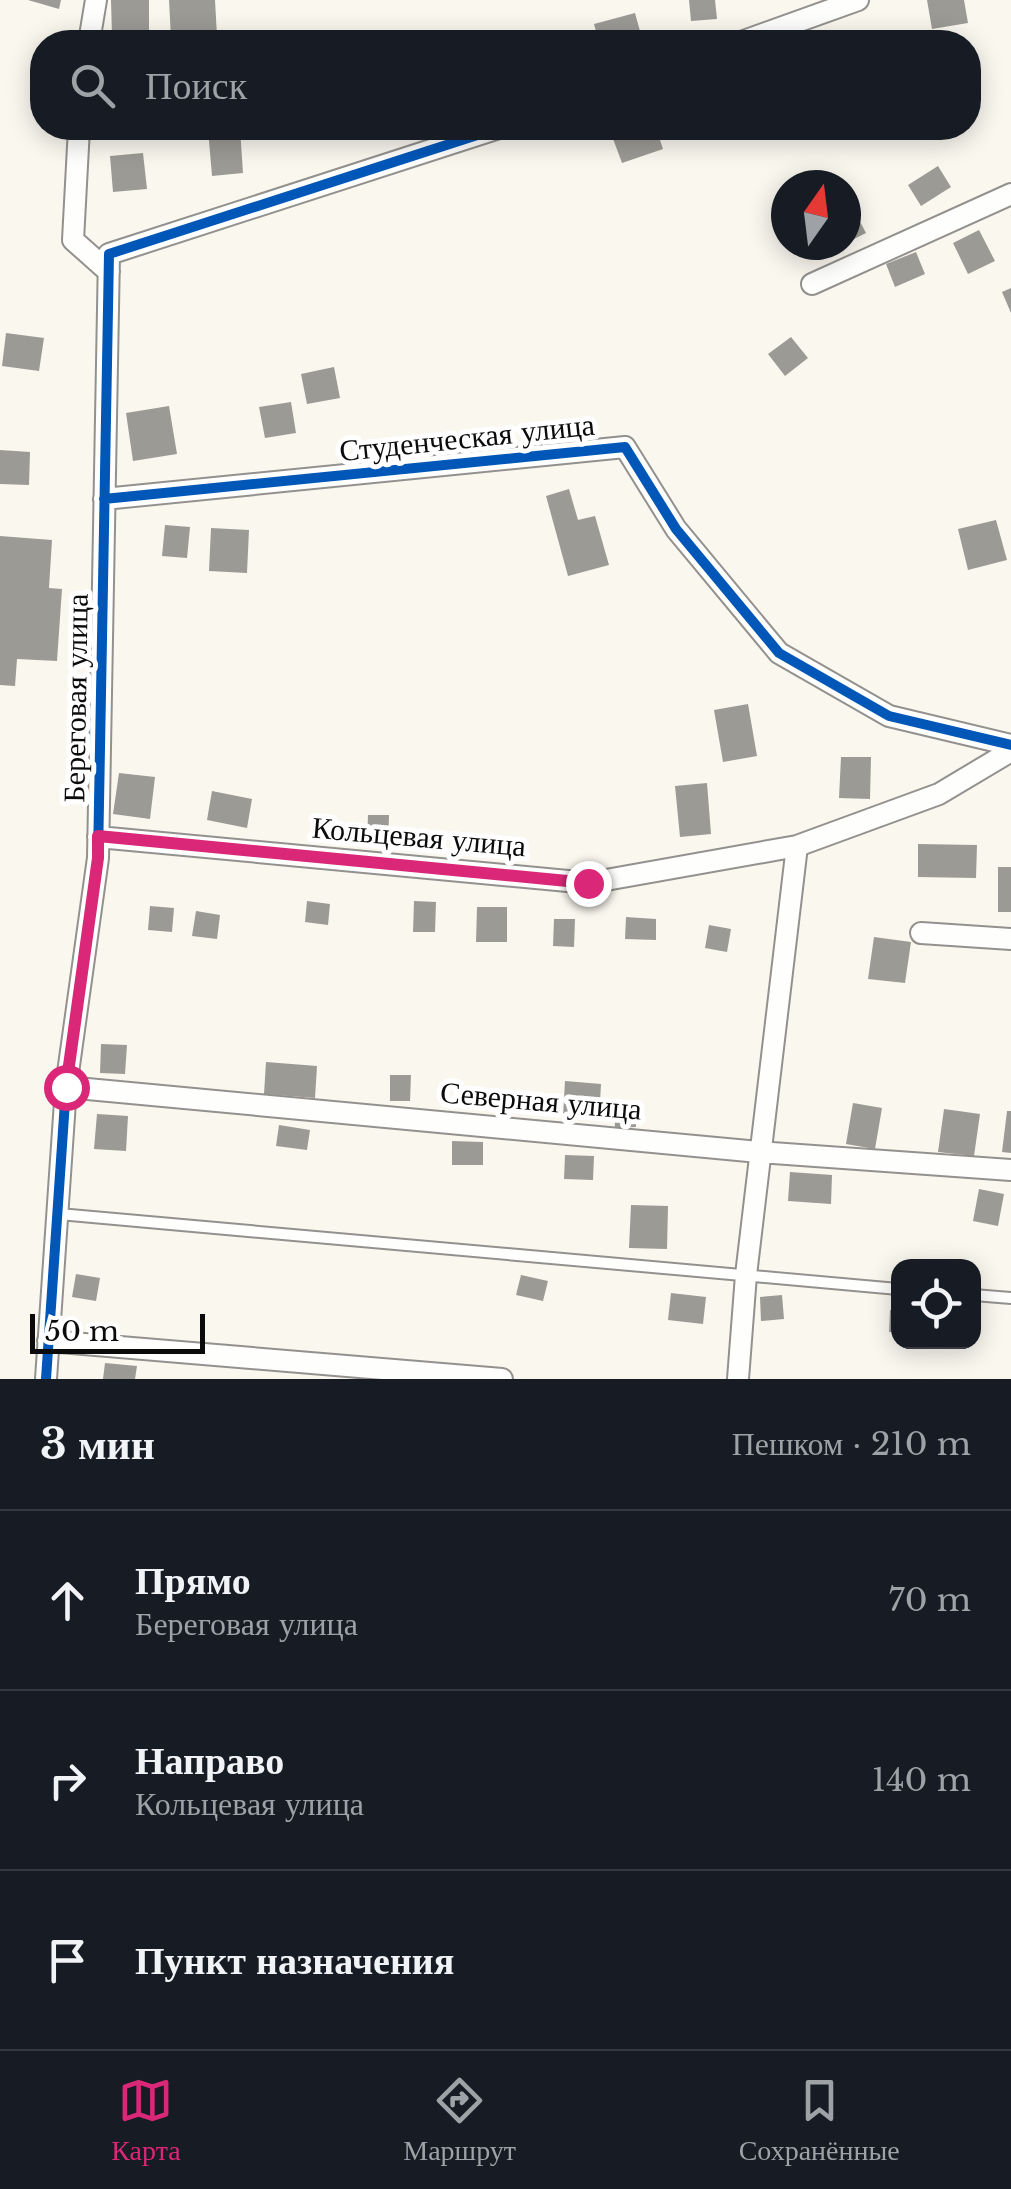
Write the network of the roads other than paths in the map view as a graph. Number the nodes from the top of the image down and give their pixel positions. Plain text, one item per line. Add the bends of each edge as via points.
1 (96, 0) edge
2 (858, 0) edge
3 (91, 30) edge
4 (774, 30) edge
5 (79, 140) edge
6 (464, 140) edge
7 (1011, 194) edge
8 (109, 263) junction
9 (812, 284) dead end
10 (104, 499) junction
11 (1011, 748) edge
12 (98, 836) junction
13 (797, 846) junction
14 (921, 933) dead end
15 (1011, 939) edge
16 (66, 1087) junction
17 (760, 1152) junction
18 (1011, 1170) edge
19 (59, 1214) junction
20 (746, 1276) junction
21 (891, 1287) edge
22 (981, 1296) edge
23 (1011, 1298) edge
24 (48, 1341) junction
25 (46, 1379) edge
26 (502, 1379) edge
27 (738, 1379) edge

1 - 3 street
2 - 4 street
5 - 8 street via 74,240
6 - 8 street
7 - 9 street
8 - 10 street, Береговая улица
10 - 11 street, Студенческая улица via 624,447 676,529 779,653 890,716
10 - 12 street, Береговая улица
11 - 13 street, Кольцевая улица via 940,794
12 - 13 street, Кольцевая улица via 588,883
12 - 16 street, Береговая улица
13 - 17 street
14 - 15 street
16 - 17 street, Северная улица
16 - 19 street, Береговая улица
17 - 18 street, Северная улица
17 - 20 street
19 - 20 lane
19 - 24 street, Береговая улица
20 - 21 lane
20 - 27 street
22 - 23 lane
24 - 25 street, Береговая улица
24 - 26 street

